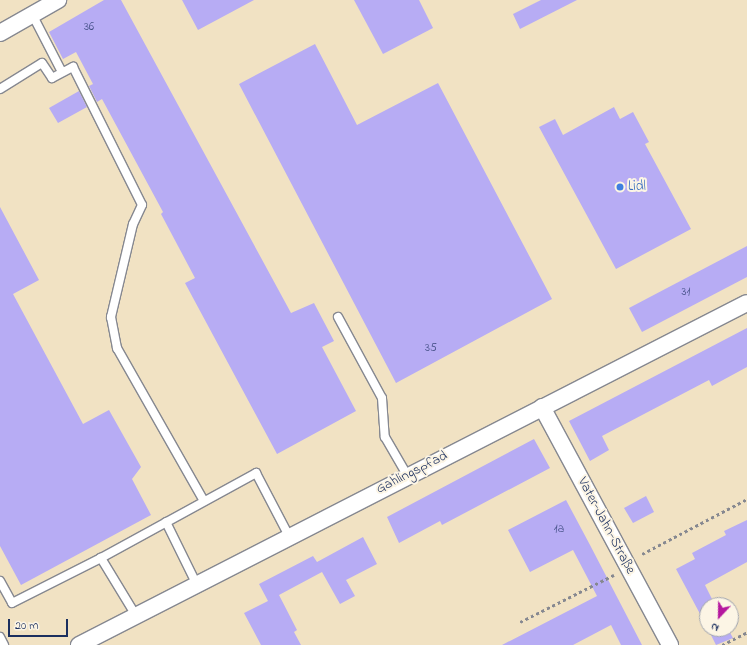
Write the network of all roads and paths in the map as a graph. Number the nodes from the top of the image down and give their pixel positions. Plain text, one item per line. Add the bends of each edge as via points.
1 (58, 0) edge
2 (32, 14) junction
3 (0, 33) edge
4 (62, 72) junction
5 (0, 89) edge
6 (747, 303) edge
7 (338, 317) dead end
8 (542, 407) junction
9 (407, 475) junction
10 (747, 498) edge
11 (204, 501) junction
12 (166, 522) junction
13 (289, 536) junction
14 (101, 558) junction
15 (627, 565) junction
16 (0, 581) edge
17 (196, 583) junction
18 (135, 614) junction
19 (520, 622) dead end
20 (747, 632) edge
21 (0, 637) edge
22 (4, 645) edge
23 (79, 645) edge
24 (670, 645) edge
25 (722, 645) edge

1 - 2 street
2 - 3 street
2 - 4 lane
4 - 5 lane via 52,78 42,63
4 - 11 lane via 73,67 142,205 133,224 111,317 117,348
6 - 8 street, Gahlingspfad
7 - 9 lane via 382,398 385,437
8 - 9 street, Gahlingspfad
8 - 15 street, Vater-Jahn-Straße
9 - 13 street, Gahlingspfad
10 - 15 path
11 - 12 lane
11 - 13 lane via 256,473
12 - 14 lane
12 - 17 lane
13 - 17 street, Gahlingspfad
14 - 16 lane via 12,603
14 - 18 lane
15 - 19 path
15 - 24 street, Vater-Jahn-Straße
17 - 18 street, Gahlingspfad
18 - 23 street, Gahlingspfad
20 - 25 path
21 - 22 lane

